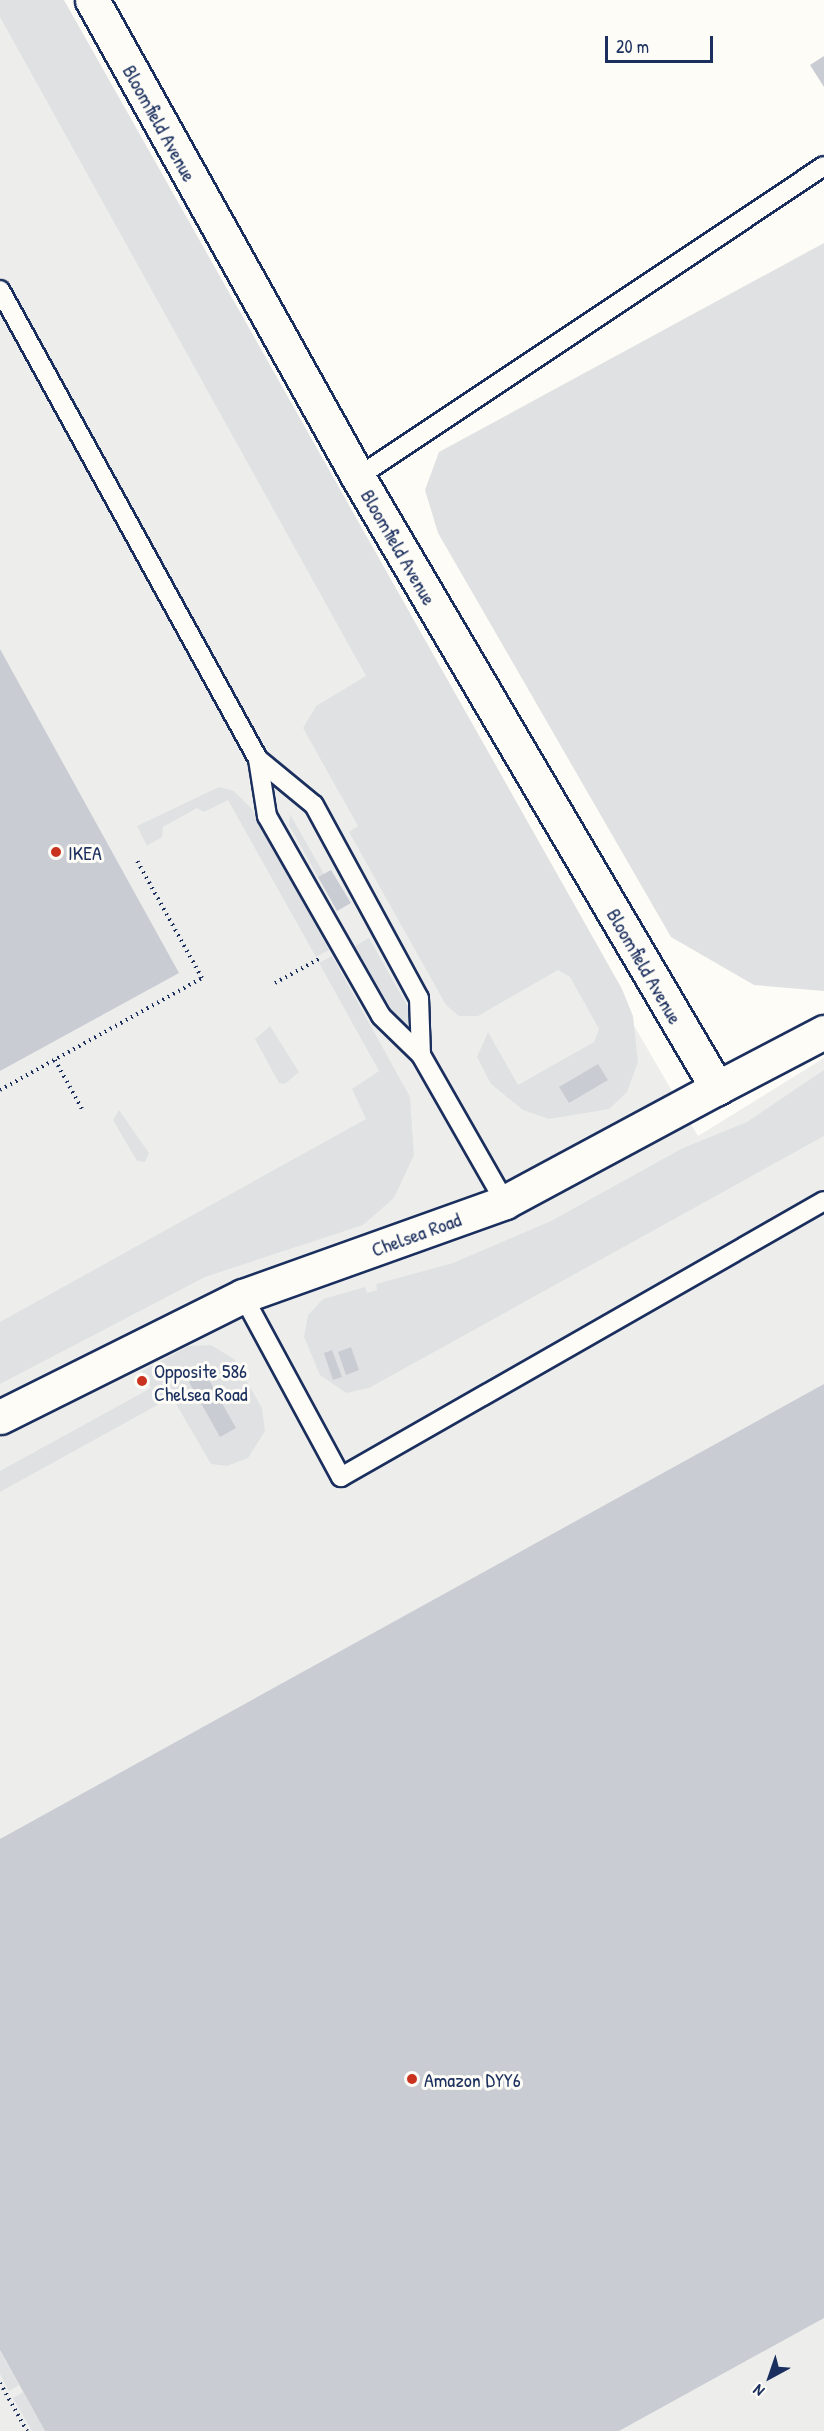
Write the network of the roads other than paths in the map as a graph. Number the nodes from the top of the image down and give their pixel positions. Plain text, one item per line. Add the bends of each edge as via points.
1 (92, 0) edge
2 (824, 166) edge
3 (0, 290) edge
4 (358, 477) junction
5 (258, 759) junction
6 (824, 1032) edge
7 (421, 1055) junction
8 (717, 1088) junction
9 (505, 1202) junction
10 (824, 1202) edge
11 (243, 1296) junction
12 (0, 1417) edge

1 - 4 street, Bloomfield Avenue
2 - 4 lane
3 - 5 lane
4 - 8 street, Bloomfield Avenue
5 - 7 lane via 267,816 381,1016
5 - 7 lane via 314,805 419,998
6 - 8 street, Chelsea Road
7 - 9 lane
8 - 9 street, Chelsea Road
9 - 11 street, Chelsea Road
10 - 11 lane via 341,1477
11 - 12 street, Chelsea Road

